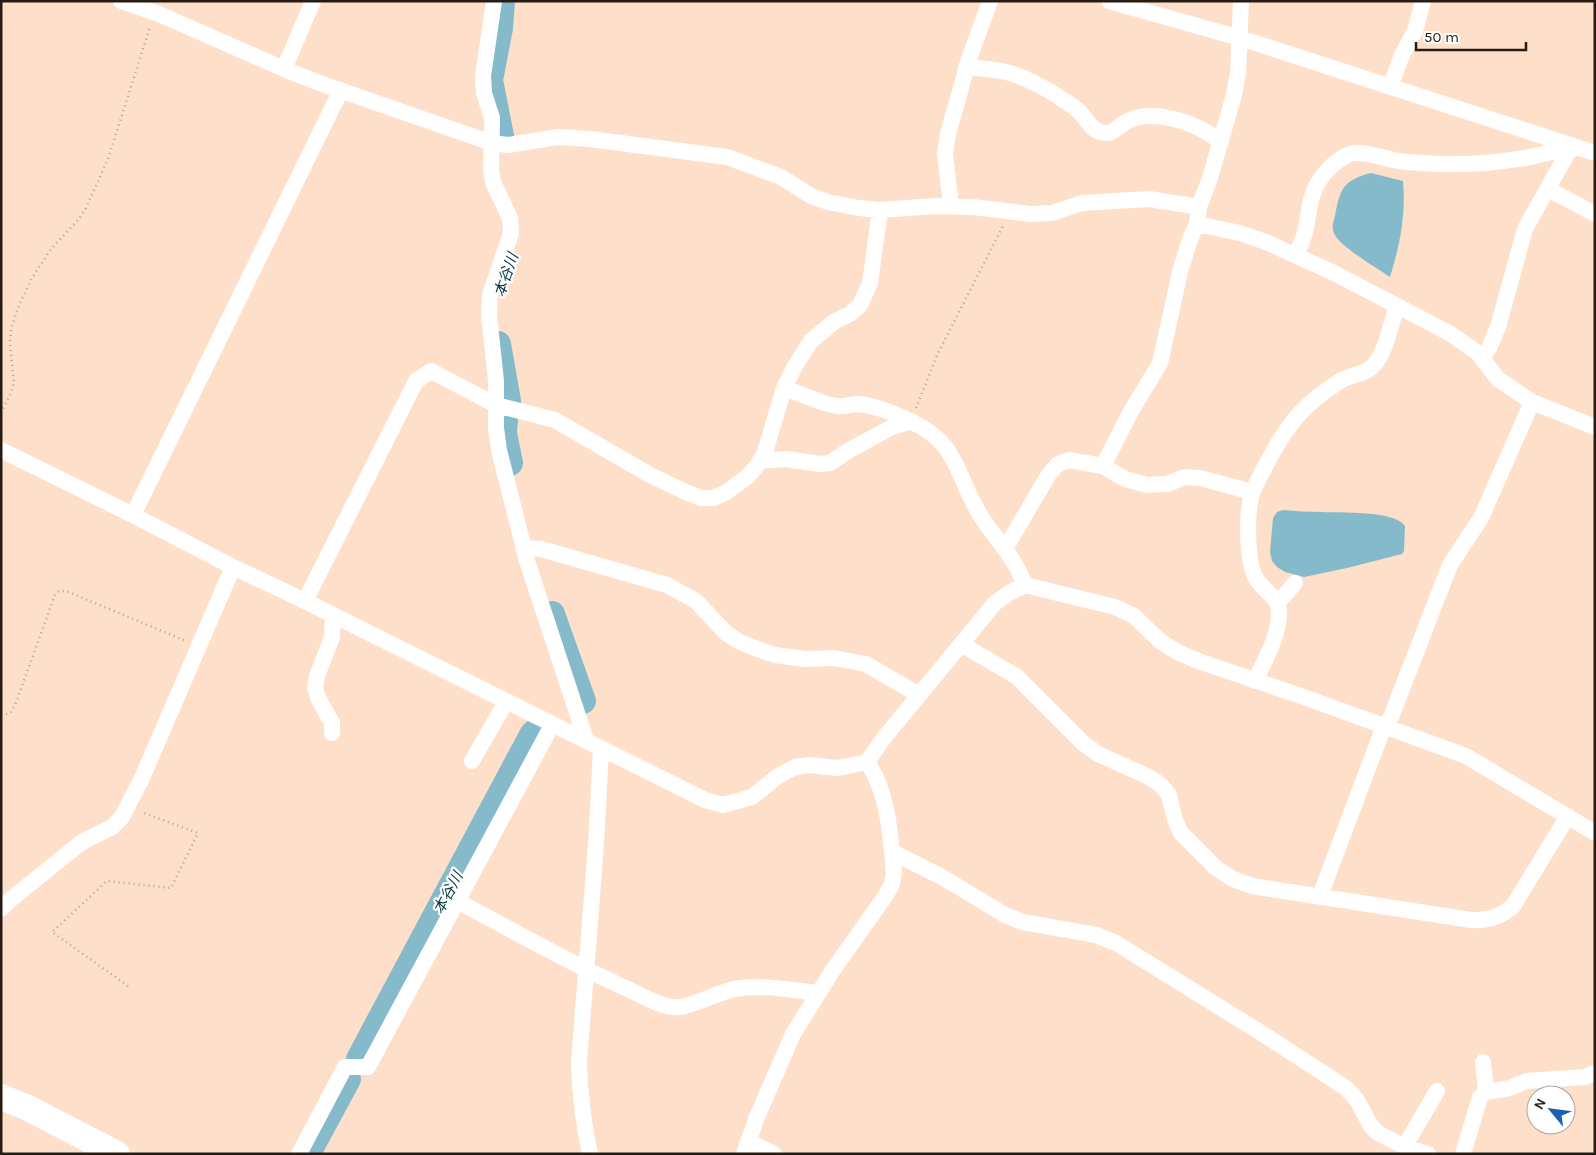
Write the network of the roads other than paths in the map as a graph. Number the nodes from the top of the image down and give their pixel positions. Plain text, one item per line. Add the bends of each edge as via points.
1 (121, 1) edge
2 (313, 1) edge
3 (494, 1) edge
4 (990, 1) edge
5 (1109, 1) edge
6 (1241, 1) edge
7 (1423, 1) edge
8 (1240, 38) junction
9 (966, 67) junction
10 (284, 69) junction
11 (1390, 86) junction
12 (341, 90) junction
13 (1221, 142) junction
14 (492, 143) junction
15 (1572, 145) junction
16 (1595, 153) edge
17 (1548, 189) junction
18 (951, 206) junction
19 (1199, 207) junction
20 (880, 210) junction
21 (1595, 214) edge
22 (1197, 224) junction
23 (1295, 255) junction
24 (1397, 306) junction
25 (1482, 358) junction
26 (784, 388) junction
27 (1532, 402) junction
28 (496, 405) junction
29 (912, 421) junction
30 (1595, 427) edge
31 (1, 450) edge
32 (760, 461) junction
33 (1103, 466) junction
34 (1252, 492) junction
35 (133, 515) junction
36 (523, 548) junction
37 (1005, 549) junction
38 (233, 567) junction
39 (1295, 583) dead end
40 (1026, 585) junction
41 (304, 601) junction
42 (1277, 602) junction
43 (333, 615) junction
44 (960, 644) junction
45 (1256, 681) junction
46 (919, 695) junction
47 (506, 702) junction
48 (552, 725) junction
49 (1385, 726) junction
50 (332, 733) dead end
51 (586, 740) junction
52 (601, 748) junction
53 (472, 760) dead end
54 (867, 762) junction
55 (1568, 816) junction
56 (1595, 833) edge
57 (892, 852) junction
58 (1320, 896) junction
59 (457, 901) junction
60 (1, 909) edge
61 (587, 969) junction
62 (818, 993) junction
63 (1483, 1062) dead end
64 (1595, 1073) edge
65 (1436, 1091) dead end
66 (1486, 1092) junction
67 (1, 1097) edge
68 (746, 1148) edge
69 (1405, 1149) edge
70 (117, 1154) edge
71 (299, 1154) edge
72 (590, 1154) edge
73 (774, 1154) edge
74 (1428, 1154) edge
75 (1463, 1154) edge

1 - 10 street via 154,12
2 - 10 street
3 - 14 street via 483,76 484,93 492,118
4 - 9 street
5 - 8 street
6 - 8 street
7 - 11 street via 1415,31
8 - 11 street
8 - 13 street via 1234,95
9 - 13 street via 1016,74 1062,98 1099,132 1117,130 1124,123 1140,117 1158,116 1197,127
9 - 18 street via 945,154
10 - 12 street
11 - 15 street
12 - 14 street
12 - 35 street
13 - 19 street
14 - 20 street via 508,145 558,137 590,138 719,155 758,167 828,202
14 - 28 street via 492,176 511,225 490,295
15 - 16 street
15 - 17 street
15 - 23 street via 1523,159 1456,164 1404,162 1353,153 1339,159 1314,190 1306,233
17 - 21 street
17 - 25 street via 1525,229 1498,327
18 - 19 street via 1031,214 1052,213 1082,203 1149,199
18 - 20 street
19 - 22 street
20 - 26 street via 870,283 860,305 811,341
22 - 23 street via 1240,233
22 - 33 street via 1180,272 1160,363
23 - 24 street
24 - 25 street via 1451,334
24 - 34 street via 1382,354 1375,364 1367,372 1343,379 1303,409 1281,435
25 - 27 street via 1498,379
26 - 29 street via 837,406 866,405
26 - 32 street
27 - 30 street
27 - 49 street via 1481,518 1450,565
28 - 32 street via 555,420 650,475 701,498 725,493 746,478
28 - 36 street via 499,450
28 - 41 street via 431,372 416,381
29 - 32 street via 890,428 830,463 786,459
29 - 37 street via 949,451 970,499
31 - 35 street
33 - 34 street via 1125,479 1147,485 1200,478
33 - 37 street via 1069,460 1058,464
34 - 42 street via 1251,568 1256,579
35 - 38 street
36 - 46 street via 541,549 667,585 696,601 738,641 775,655 834,658 866,664
36 - 51 street
37 - 40 street
38 - 41 street
38 - 60 street via 122,817 112,828 82,842
39 - 42 street
40 - 44 street via 995,603
40 - 45 street via 1115,607 1134,616 1176,652
41 - 43 street
42 - 45 street via 1277,627
43 - 47 street
43 - 50 street via 332,637 315,688 332,723
44 - 46 street
44 - 58 street via 1016,676 1098,754 1161,785 1169,795 1181,833 1216,868 1252,886
45 - 49 street
46 - 54 street
47 - 48 street
47 - 53 street
48 - 51 street
48 - 59 street
49 - 55 street via 1466,756
49 - 58 street
51 - 52 street
52 - 54 street via 705,800 723,805 752,797 795,767 838,768
52 - 61 street
54 - 57 street via 884,794
55 - 56 street
55 - 58 street via 1514,906 1495,917 1471,920
57 - 62 street via 892,884
57 - 69 street via 942,877 1005,915 1023,922 1096,935 1116,942 1346,1088 1357,1100 1371,1126
59 - 61 street
59 - 71 street via 368,1067 345,1067
61 - 62 street via 673,1007 734,989 766,987
61 - 72 street via 579,1062 584,1126
62 - 68 street via 793,1034 756,1117
63 - 66 street
64 - 66 street via 1585,1077 1526,1081 1510,1088
65 - 69 street
66 - 75 street via 1480,1097
67 - 70 main road
68 - 73 street
69 - 74 street

